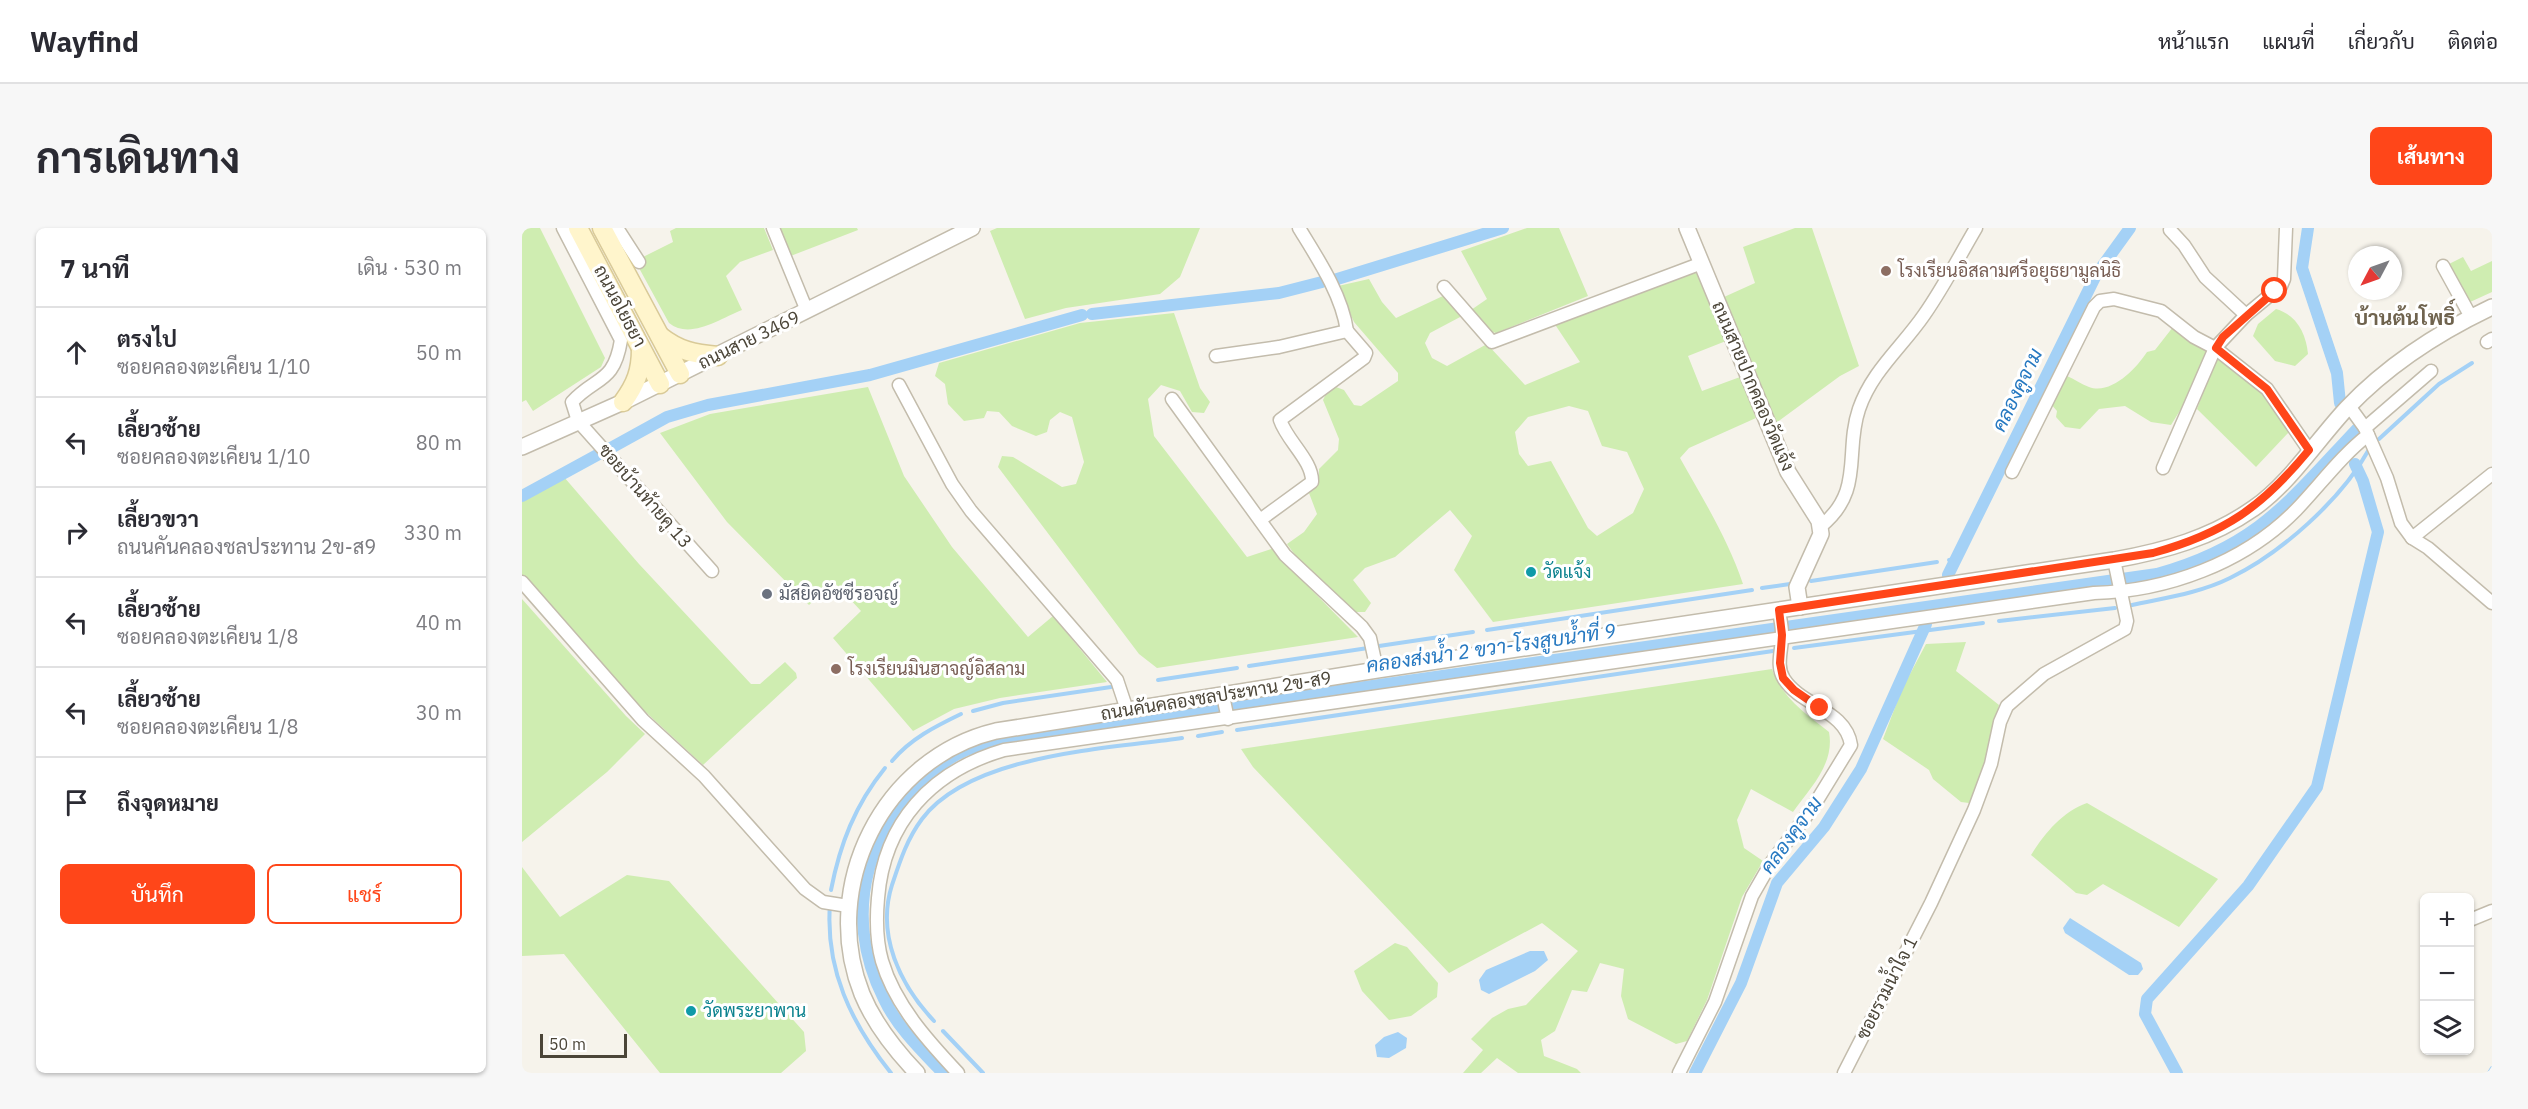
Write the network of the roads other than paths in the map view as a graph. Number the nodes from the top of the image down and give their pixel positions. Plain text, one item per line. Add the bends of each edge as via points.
1 (563, 228) edge
2 (578, 228) edge
3 (773, 228) edge
4 (972, 228) edge
5 (1299, 228) edge
6 (1687, 228) edge
7 (1976, 228) edge
8 (2286, 228) edge
9 (2170, 230) dead end
10 (610, 233) edge
11 (639, 262) dead end
12 (1702, 263) junction
13 (2443, 266) dead end
14 (1444, 287) dead end
15 (2492, 307) edge
16 (807, 311) junction
17 (2246, 315) junction
18 (2471, 317) junction
19 (1347, 331) junction
20 (659, 335) junction
21 (641, 346) junction
22 (2216, 348) junction
23 (718, 356) junction
24 (1216, 356) dead end
25 (2431, 371) dead end
26 (680, 374) junction
27 (660, 384) junction
28 (899, 385) dead end
29 (1172, 399) dead end
30 (623, 402) junction
31 (2349, 406) junction
32 (578, 421) junction
33 (2367, 431) junction
34 (522, 447) edge
35 (2309, 450) junction
36 (2163, 468) dead end
37 (2012, 472) dead end
38 (2492, 474) edge
39 (1260, 520) junction
40 (1820, 527) junction
41 (2412, 537) junction
42 (2115, 564) junction
43 (712, 572) dead end
44 (522, 582) edge
45 (2119, 591) junction
46 (2492, 603) edge
47 (1800, 607) junction
48 (1780, 614) junction
49 (1782, 636) junction
50 (1377, 670) junction
51 (1224, 699) junction
52 (1127, 710) junction
53 (1227, 719) junction
54 (848, 906) junction
55 (2492, 911) edge
56 (2474, 918) edge
57 (917, 1073) edge
58 (958, 1073) edge
59 (1679, 1073) edge
60 (1844, 1073) edge

1 - 32 street via 621,340 610,373 572,402
2 - 21 main road, ถนนอโยธยา
3 - 16 street
4 - 16 street, ถนนสาย 3469
5 - 19 street via 1345,314
6 - 12 street, ถนนสายปากคลองวัดแจ้ง
7 - 40 street via 1924,315 1878,371 1859,410 1845,499
8 - 17 street via 2281,286
9 - 17 street via 2205,277
10 - 11 street
10 - 20 main road, ถนนอโยธยา
12 - 14 street via 1492,342
12 - 40 street, ถนนสายปากคลองวัดแจ้ง via 1788,472
13 - 18 street
15 - 18 street, ถนนคันคลองชลประทาน 2ข-ส9
16 - 23 street, ถนนสาย 3469
17 - 22 street
18 - 31 street, ถนนคันคลองชลประทาน 2ข-ส9 via 2413,351
19 - 24 street
19 - 39 street via 1363,347 1364,358 1280,420 1312,474 1312,482
20 - 23 main road via 692,354
20 - 26 main road, ถนนอโยธยา
21 - 27 main road, ถนนอโยธยา
21 - 30 main road via 636,383
22 - 35 street via 2267,389
22 - 36 street
22 - 37 street via 2194,338 2161,311 2114,299 2100,301
23 - 26 street, ถนนสาย 3469
25 - 33 street
26 - 27 street, ถนนสาย 3469
27 - 30 street, ถนนสาย 3469
28 - 52 street via 952,484 1117,680
29 - 39 street
30 - 32 street, ถนนสาย 3469
31 - 33 street
31 - 35 street, ถนนคันคลองชลประทาน 2ข-ส9
32 - 34 street, ถนนสาย 3469
32 - 43 street, ซอยบ้านท้ายคู 13
33 - 41 street via 2401,523
33 - 45 street via 2294,512 2262,539 2221,564
35 - 42 street, ถนนคันคลองชลประทาน 2ข-ส9 via 2256,507 2229,523 2174,547
38 - 41 street
39 - 50 street via 1285,555 1362,627 1370,638
40 - 47 street via 1821,534 1797,587
41 - 46 street
42 - 45 street, ซอยรวมน้ำใจ 1
42 - 47 street, ถนนคันคลองชลประทาน 2ข-ส9
44 - 54 street via 643,720 704,776 805,889 823,902
45 - 49 street
45 - 60 street, ซอยรวมน้ำใจ 1 via 2127,621 2120,634 2044,674 2007,706 1974,810
47 - 48 street, ถนนคันคลองชลประทาน 2ข-ส9
48 - 49 street
48 - 50 street, ถนนคันคลองชลประทาน 2ข-ส9
49 - 53 street
49 - 59 street via 1783,678 1842,724 1850,734 1851,745 1770,863 1752,896 1715,1002
50 - 51 street, ถนนคันคลองชลประทาน 2ข-ส9
51 - 52 street, ถนนคันคลองชลประทาน 2ข-ส9
51 - 53 street
52 - 54 street, ถนนคันคลองชลประทาน 2ข-ส9 via 974,736 927,763 882,808 855,871
53 - 58 street via 1004,750 982,756 935,785 914,804 896,829 885,857 876,927 882,962 901,1005
54 - 57 street, ถนนคันคลองชลประทาน 2ข-ส9 via 853,961 862,994 874,1018
55 - 56 street

